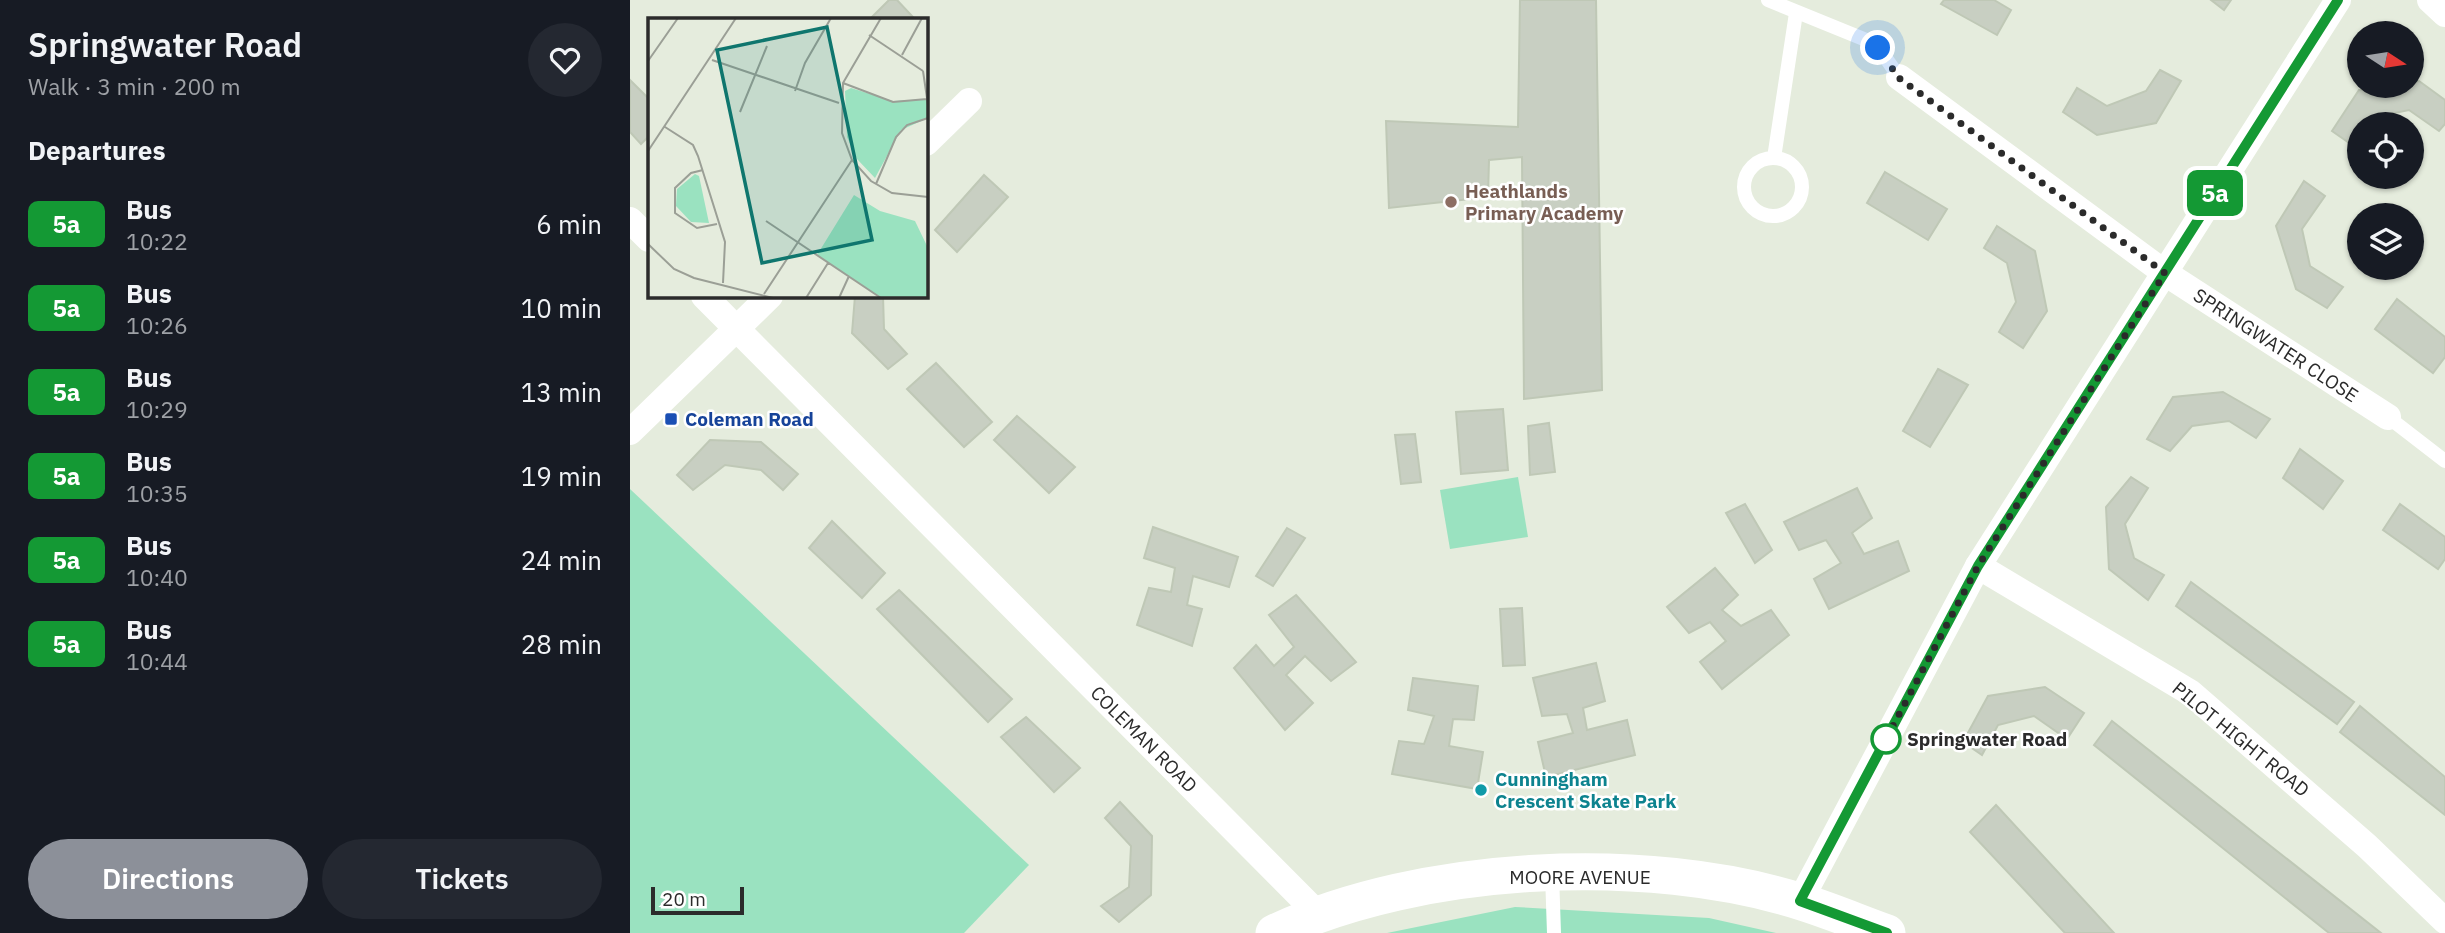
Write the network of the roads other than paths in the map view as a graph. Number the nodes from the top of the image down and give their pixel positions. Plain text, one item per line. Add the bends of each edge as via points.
1 (1768, 0) edge
2 (2338, 0) edge
3 (2430, 0) edge
4 (1796, 13) junction
5 (2445, 14) edge
6 (1899, 78) joint
7 (969, 101) dead end
8 (928, 141) edge
9 (1774, 158) junction
10 (630, 219) edge
11 (648, 238) edge
12 (2165, 273) junction
13 (706, 298) edge
14 (767, 298) edge
15 (736, 328) junction
16 (2388, 417) joint
17 (630, 432) edge
18 (2445, 461) edge
19 (1978, 566) junction
20 (1552, 872) junction
21 (1800, 901) junction
22 (1317, 913) junction
23 (2445, 921) edge
24 (1274, 933) edge
25 (1554, 933) edge
26 (1887, 933) edge

1 - 4 lane
2 - 12 street
3 - 5 street
4 - 6 lane via 1876,44
4 - 9 lane
6 - 12 street, SPRINGWATER CLOSE
7 - 8 street
9 - 9 lane via 1756,163 1744,185 1748,203 1769,216 1791,210 1801,190 1795,169
10 - 11 street
12 - 16 street, SPRINGWATER CLOSE
12 - 19 street
13 - 15 street, COLEMAN ROAD
14 - 15 street
15 - 17 street
15 - 22 street, COLEMAN ROAD
16 - 18 lane
19 - 21 street
19 - 23 street, PILOT HIGHT ROAD via 2191,693 2367,846
20 - 21 street, MOORE AVENUE via 1640,874
20 - 22 street, MOORE AVENUE via 1388,892
20 - 25 lane
21 - 26 street, MOORE AVENUE
22 - 24 street, MOORE AVENUE

